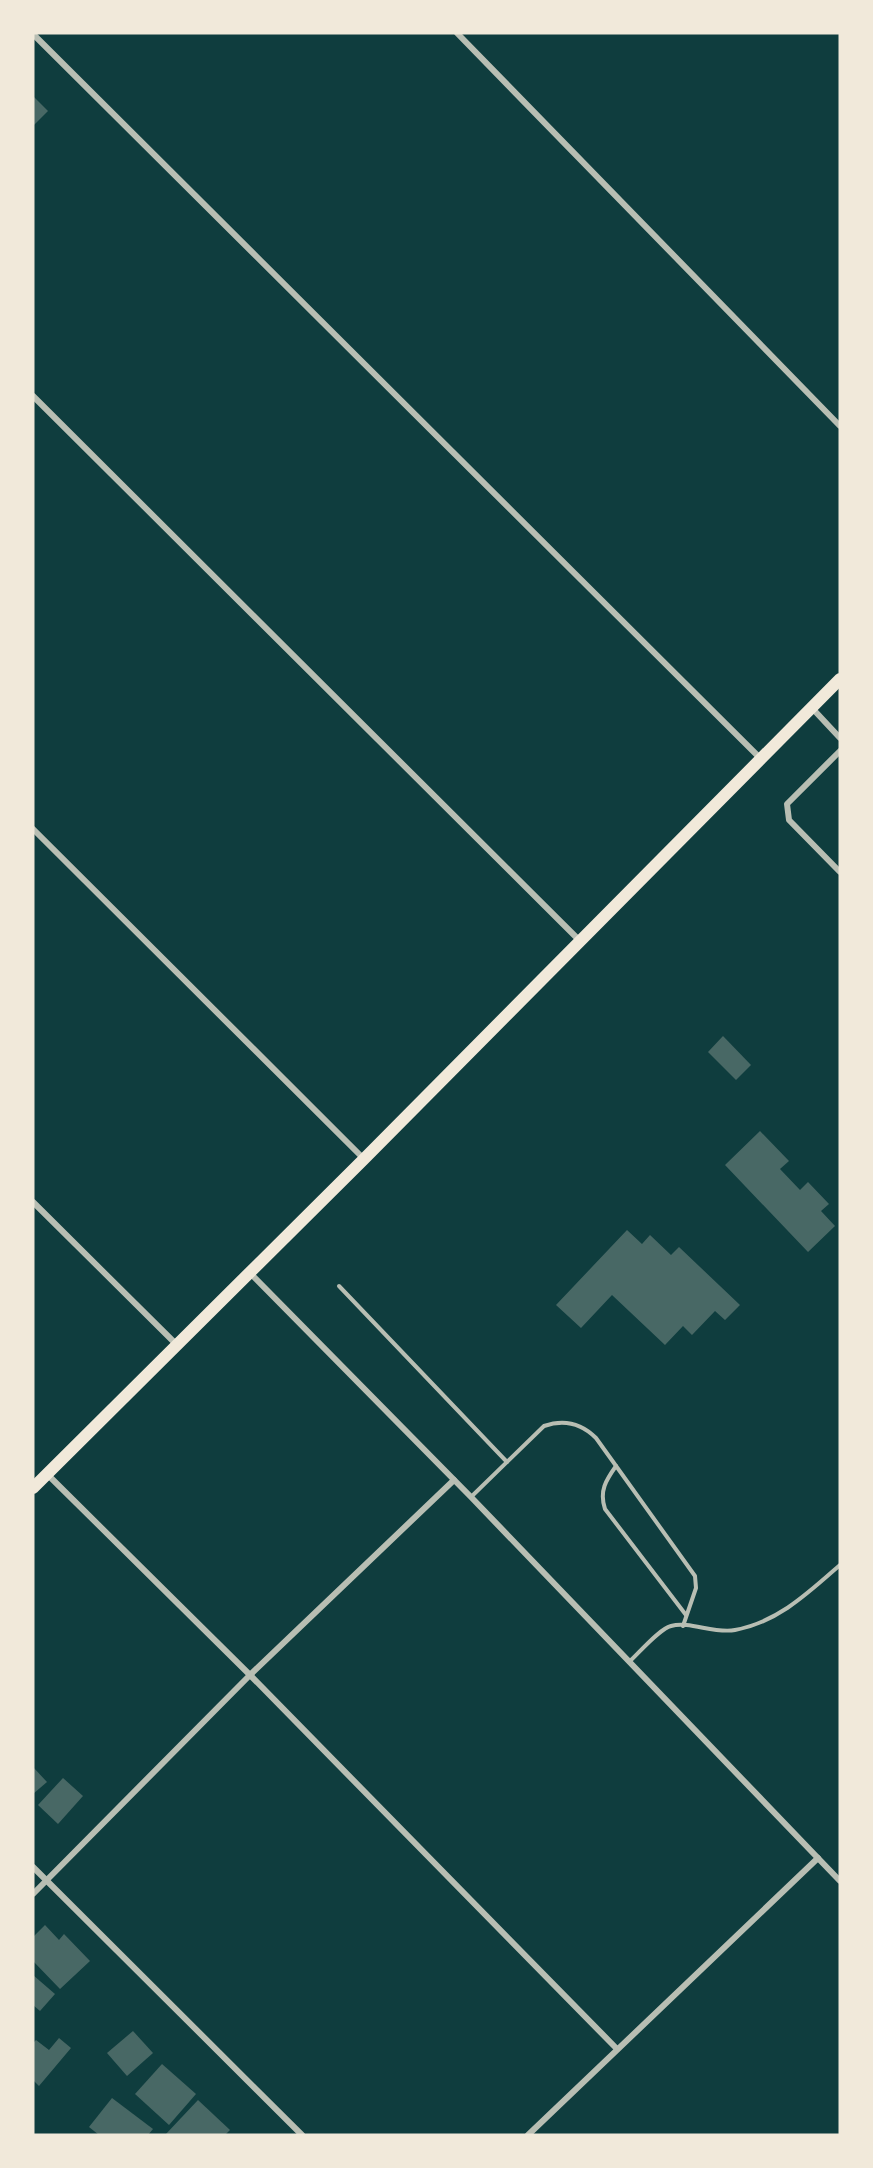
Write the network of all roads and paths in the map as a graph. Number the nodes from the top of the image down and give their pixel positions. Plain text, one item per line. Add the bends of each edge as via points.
1 (457, 33) edge
2 (33, 34) edge
3 (33, 396) edge
4 (840, 426) edge
5 (840, 679) edge
6 (812, 708) junction
7 (840, 738) edge
8 (840, 751) edge
9 (761, 759) junction
10 (33, 829) edge
11 (840, 872) edge
12 (580, 941) junction
13 (364, 1159) junction
14 (33, 1202) edge
15 (250, 1273) junction
16 (339, 1286) dead end
17 (177, 1345) junction
18 (507, 1462) junction
19 (616, 1466) junction
20 (47, 1474) junction
21 (454, 1480) junction
22 (33, 1488) edge
23 (471, 1497) junction
24 (840, 1565) edge
25 (686, 1615) junction
26 (683, 1626) junction
27 (628, 1662) junction
28 (250, 1675) junction
29 (818, 1858) junction
30 (33, 1867) edge
31 (47, 1880) junction
32 (840, 1881) edge
33 (33, 1894) edge
34 (617, 2049) junction
35 (302, 2135) edge
36 (528, 2135) edge

1 - 4 street
2 - 9 street
3 - 12 street
5 - 6 main road
6 - 7 street
6 - 9 main road
8 - 11 street via 787,804 789,820
9 - 12 main road
10 - 13 street
12 - 13 main road
13 - 15 main road
14 - 17 street
15 - 17 main road
15 - 21 street
16 - 18 lane
17 - 20 main road
18 - 19 lane via 544,1426 560,1422 588,1430
18 - 23 lane
19 - 25 lane via 695,1576 696,1588
19 - 25 lane via 603,1488 605,1509
20 - 22 main road
20 - 28 street
21 - 23 street
21 - 28 street
23 - 27 street
24 - 26 lane via 797,1603 759,1622 717,1631
25 - 26 lane
26 - 27 lane via 669,1626
27 - 29 street
28 - 31 street
28 - 34 street
29 - 32 street
29 - 34 street
30 - 31 street
31 - 33 street
31 - 35 street
34 - 36 street

